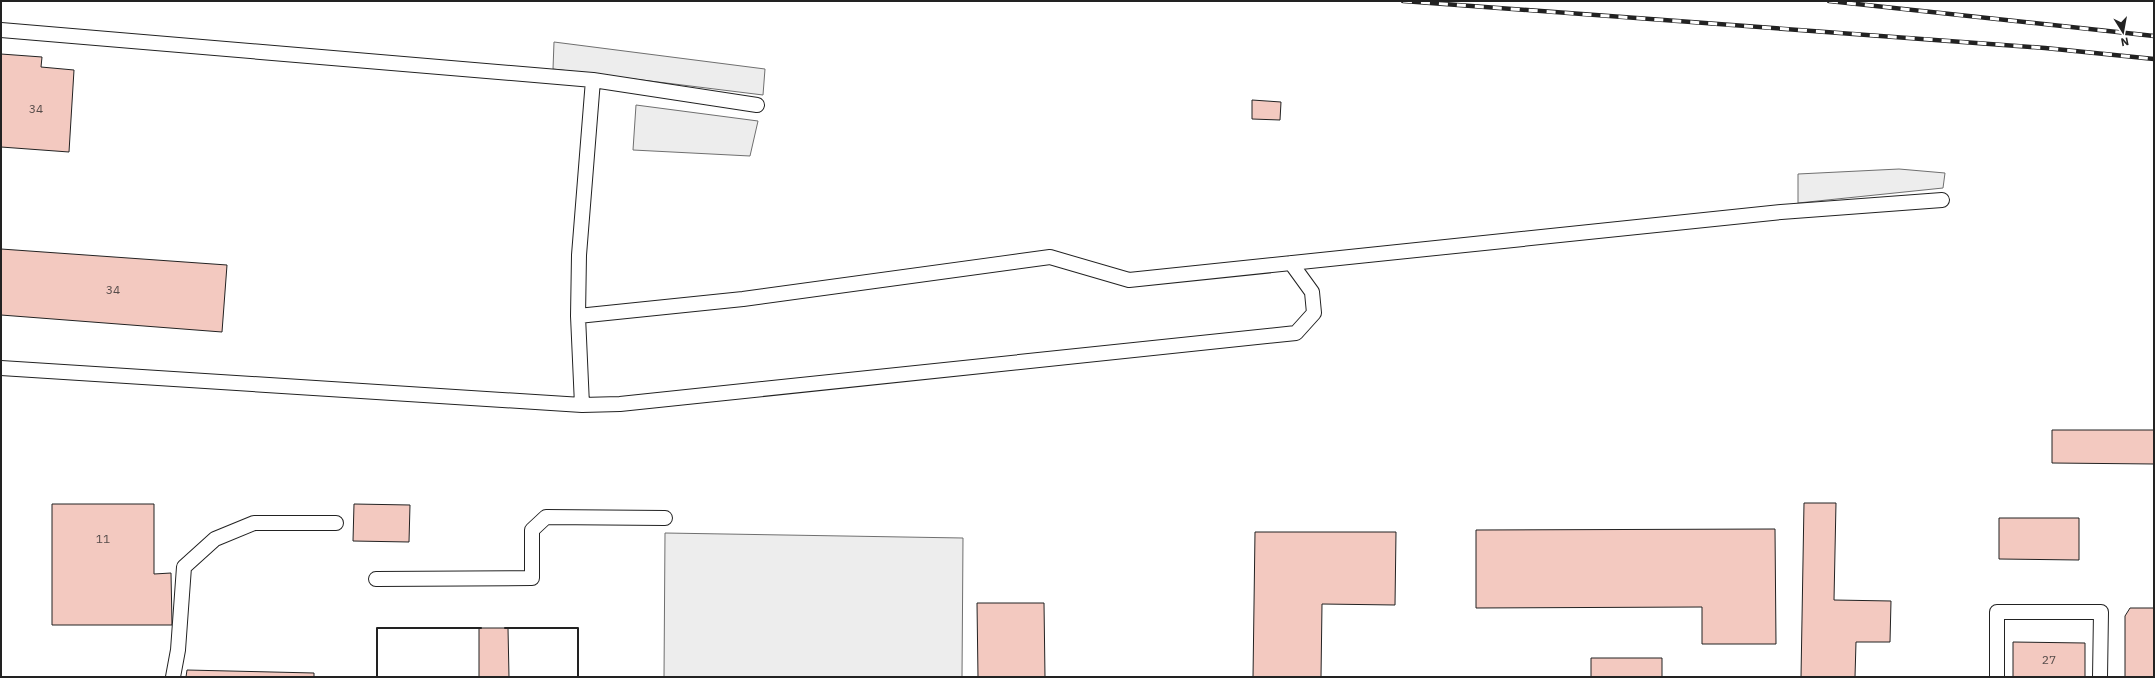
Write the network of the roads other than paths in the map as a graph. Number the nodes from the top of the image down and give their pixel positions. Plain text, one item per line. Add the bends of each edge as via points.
1 (1, 30) edge
2 (593, 80) junction
3 (757, 105) dead end
4 (1942, 200) dead end
5 (1291, 263) junction
6 (578, 316) junction
7 (1, 368) edge
8 (582, 405) junction
9 (665, 518) dead end
10 (336, 523) dead end
11 (376, 579) dead end
12 (173, 677) edge
13 (1997, 677) edge
14 (2100, 677) edge

1 - 2 lane
2 - 3 lane
2 - 6 lane via 579,255
4 - 5 lane via 1781,212
5 - 6 lane via 1129,280 1050,257 743,299
5 - 8 lane via 1312,292 1314,308 1314,313 1296,333 620,404
6 - 8 lane
7 - 8 lane
9 - 11 lane via 546,517 532,530 532,578
10 - 12 lane via 254,523 215,539 184,567 178,650
13 - 14 lane via 1997,612 2101,612

